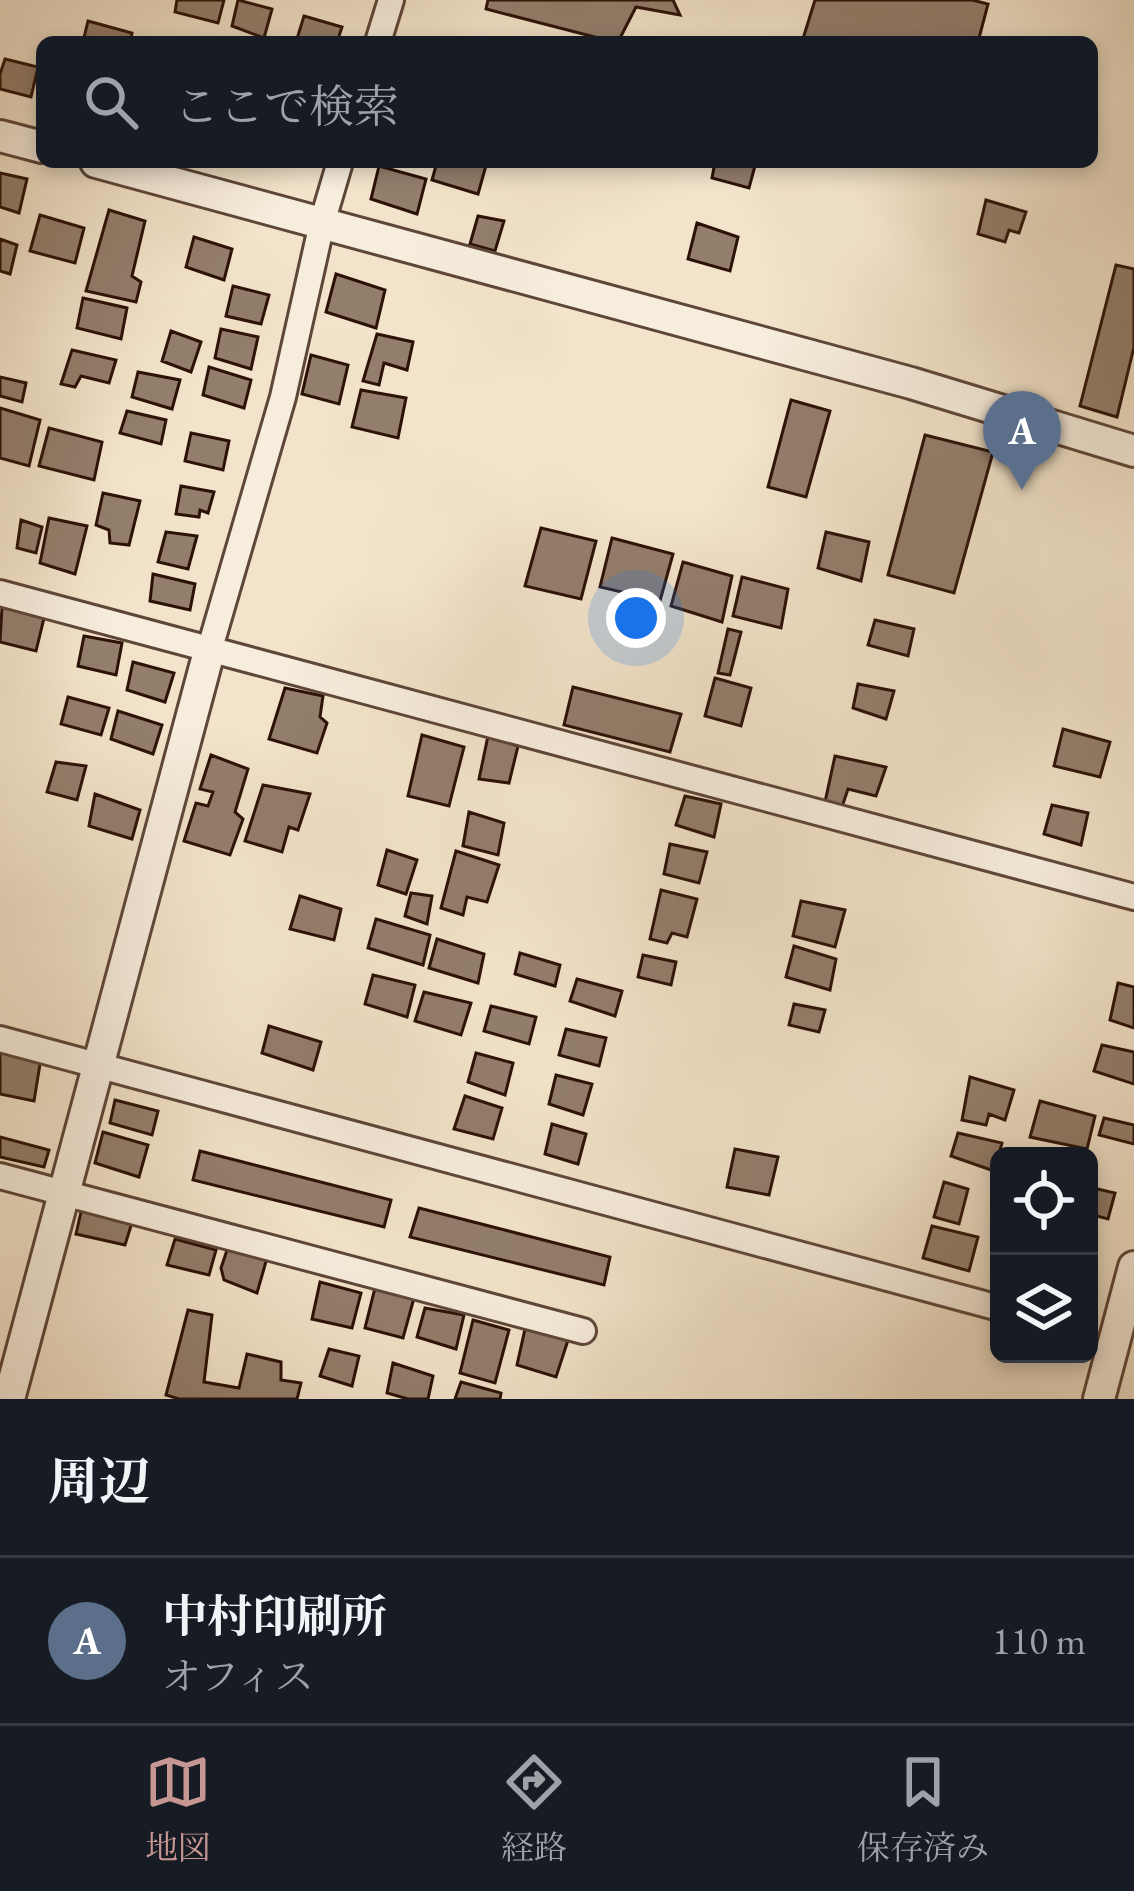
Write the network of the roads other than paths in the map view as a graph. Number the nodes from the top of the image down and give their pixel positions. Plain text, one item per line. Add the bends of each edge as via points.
1 (391, 0) edge
2 (380, 36) edge
3 (0, 136) edge
4 (36, 146) edge
5 (118, 168) edge
6 (338, 168) edge
7 (322, 223) junction
8 (1134, 451) edge
9 (0, 593) edge
10 (210, 648) junction
11 (1134, 897) edge
12 (0, 1039) edge
13 (97, 1065) junction
14 (0, 1176) edge
15 (63, 1193) junction
16 (1134, 1268) edge
17 (990, 1306) edge
18 (583, 1330) dead end
19 (1102, 1336) edge
20 (9, 1399) edge
21 (1099, 1399) edge

1 - 2 street
3 - 4 street
5 - 7 street
6 - 7 street
7 - 8 street
7 - 10 street via 283,397
9 - 10 street
10 - 11 street
10 - 13 street
12 - 13 street
13 - 15 street
13 - 17 street
14 - 15 street
15 - 18 street
15 - 20 street
16 - 19 street
19 - 21 street

